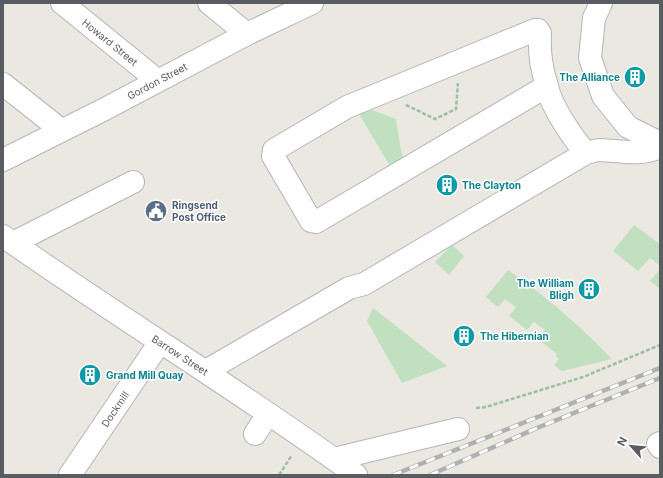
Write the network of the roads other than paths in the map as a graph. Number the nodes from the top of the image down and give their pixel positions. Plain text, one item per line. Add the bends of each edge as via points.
1 (62, 3) edge
2 (209, 3) edge
3 (312, 3) edge
4 (601, 3) edge
5 (248, 34) junction
6 (157, 80) junction
7 (3, 84) edge
8 (547, 86) junction
9 (61, 130) junction
10 (660, 143) edge
11 (660, 147) edge
12 (586, 153) junction
13 (3, 160) edge
14 (133, 182) dead end
15 (8, 239) edge
16 (160, 342) junction
17 (206, 372) junction
18 (268, 414) junction
19 (458, 429) dead end
20 (255, 434) dead end
21 (660, 443) edge
22 (660, 447) edge
23 (334, 459) junction
24 (70, 475) edge
25 (356, 475) edge

1 - 6 street, Howard Street
2 - 5 street
3 - 5 street, Gordon Street
4 - 10 street via 594,18 590,58 602,96 628,127
5 - 6 street, Gordon Street
6 - 9 street, Gordon Street
7 - 9 street
8 - 8 street via 313,224 273,156 274,150 347,107 535,30 540,33 542,71
8 - 12 street via 550,99
9 - 13 street, Gordon Street
11 - 12 street via 641,153 599,150
12 - 17 street via 364,284 346,283
14 - 15 street
15 - 16 street, Barrow Street
16 - 17 street, Barrow Street
16 - 24 street, Dockmill
17 - 18 street, Barrow Street
18 - 20 street
18 - 23 street, Barrow Street
19 - 23 street
21 - 22 street
23 - 25 street, Barrow Street

